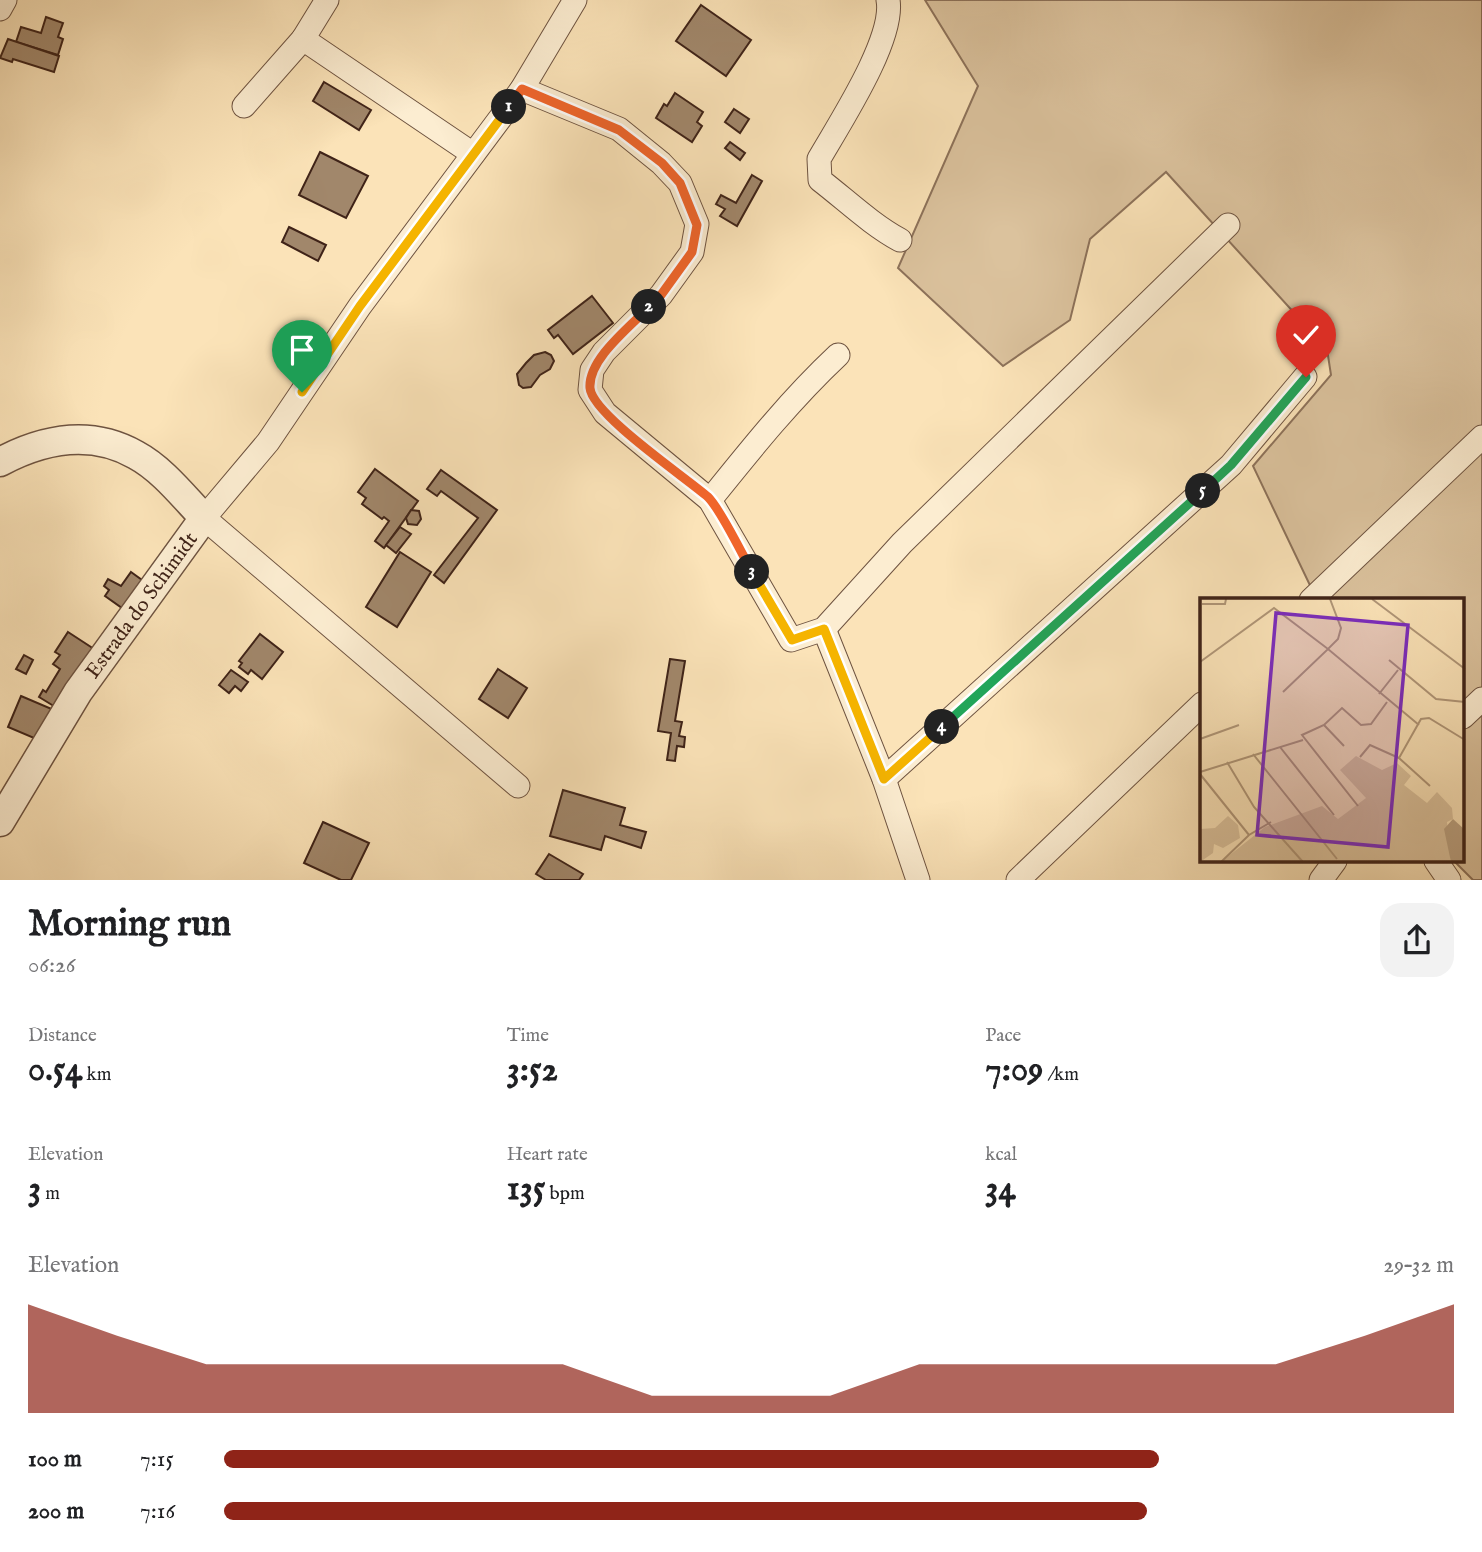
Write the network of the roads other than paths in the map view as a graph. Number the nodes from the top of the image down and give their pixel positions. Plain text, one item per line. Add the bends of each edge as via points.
1 (5, 0) edge
2 (327, 0) edge
3 (576, 0) edge
4 (888, 0) edge
5 (0, 9) edge
6 (303, 39) junction
7 (522, 89) junction
8 (244, 106) dead end
9 (473, 154) junction
10 (1228, 225) dead end
11 (900, 240) dead end
12 (838, 355) dead end
13 (1306, 377) dead end
14 (1482, 437) edge
15 (0, 462) edge
16 (710, 500) junction
17 (204, 518) junction
18 (1313, 598) edge
19 (824, 629) junction
20 (1482, 699) edge
21 (1200, 707) edge
22 (1464, 716) edge
23 (884, 779) junction
24 (518, 786) dead end
25 (0, 822) edge
26 (1334, 862) edge
27 (1437, 862) edge
28 (918, 880) edge
29 (1018, 880) edge
30 (1321, 880) edge
31 (1450, 880) edge

1 - 5 street
2 - 6 street
3 - 7 street
4 - 11 street via 884,38 819,159 820,180
6 - 8 street
6 - 9 street
7 - 9 street
7 - 16 street via 619,130 680,183 697,225 692,252 661,295 604,352 592,370 590,390 605,413
9 - 17 street via 360,306 268,442
10 - 19 street via 902,543
12 - 16 street via 760,436
13 - 23 street via 1231,465
14 - 18 street
15 - 17 street, Estrada do Schimidt via 57,440 101,441 136,455
16 - 19 street via 792,640
17 - 24 street
17 - 25 street, Estrada do Schimidt via 78,692
19 - 23 street
20 - 22 street
21 - 29 street
23 - 28 street
26 - 30 street
27 - 31 street

